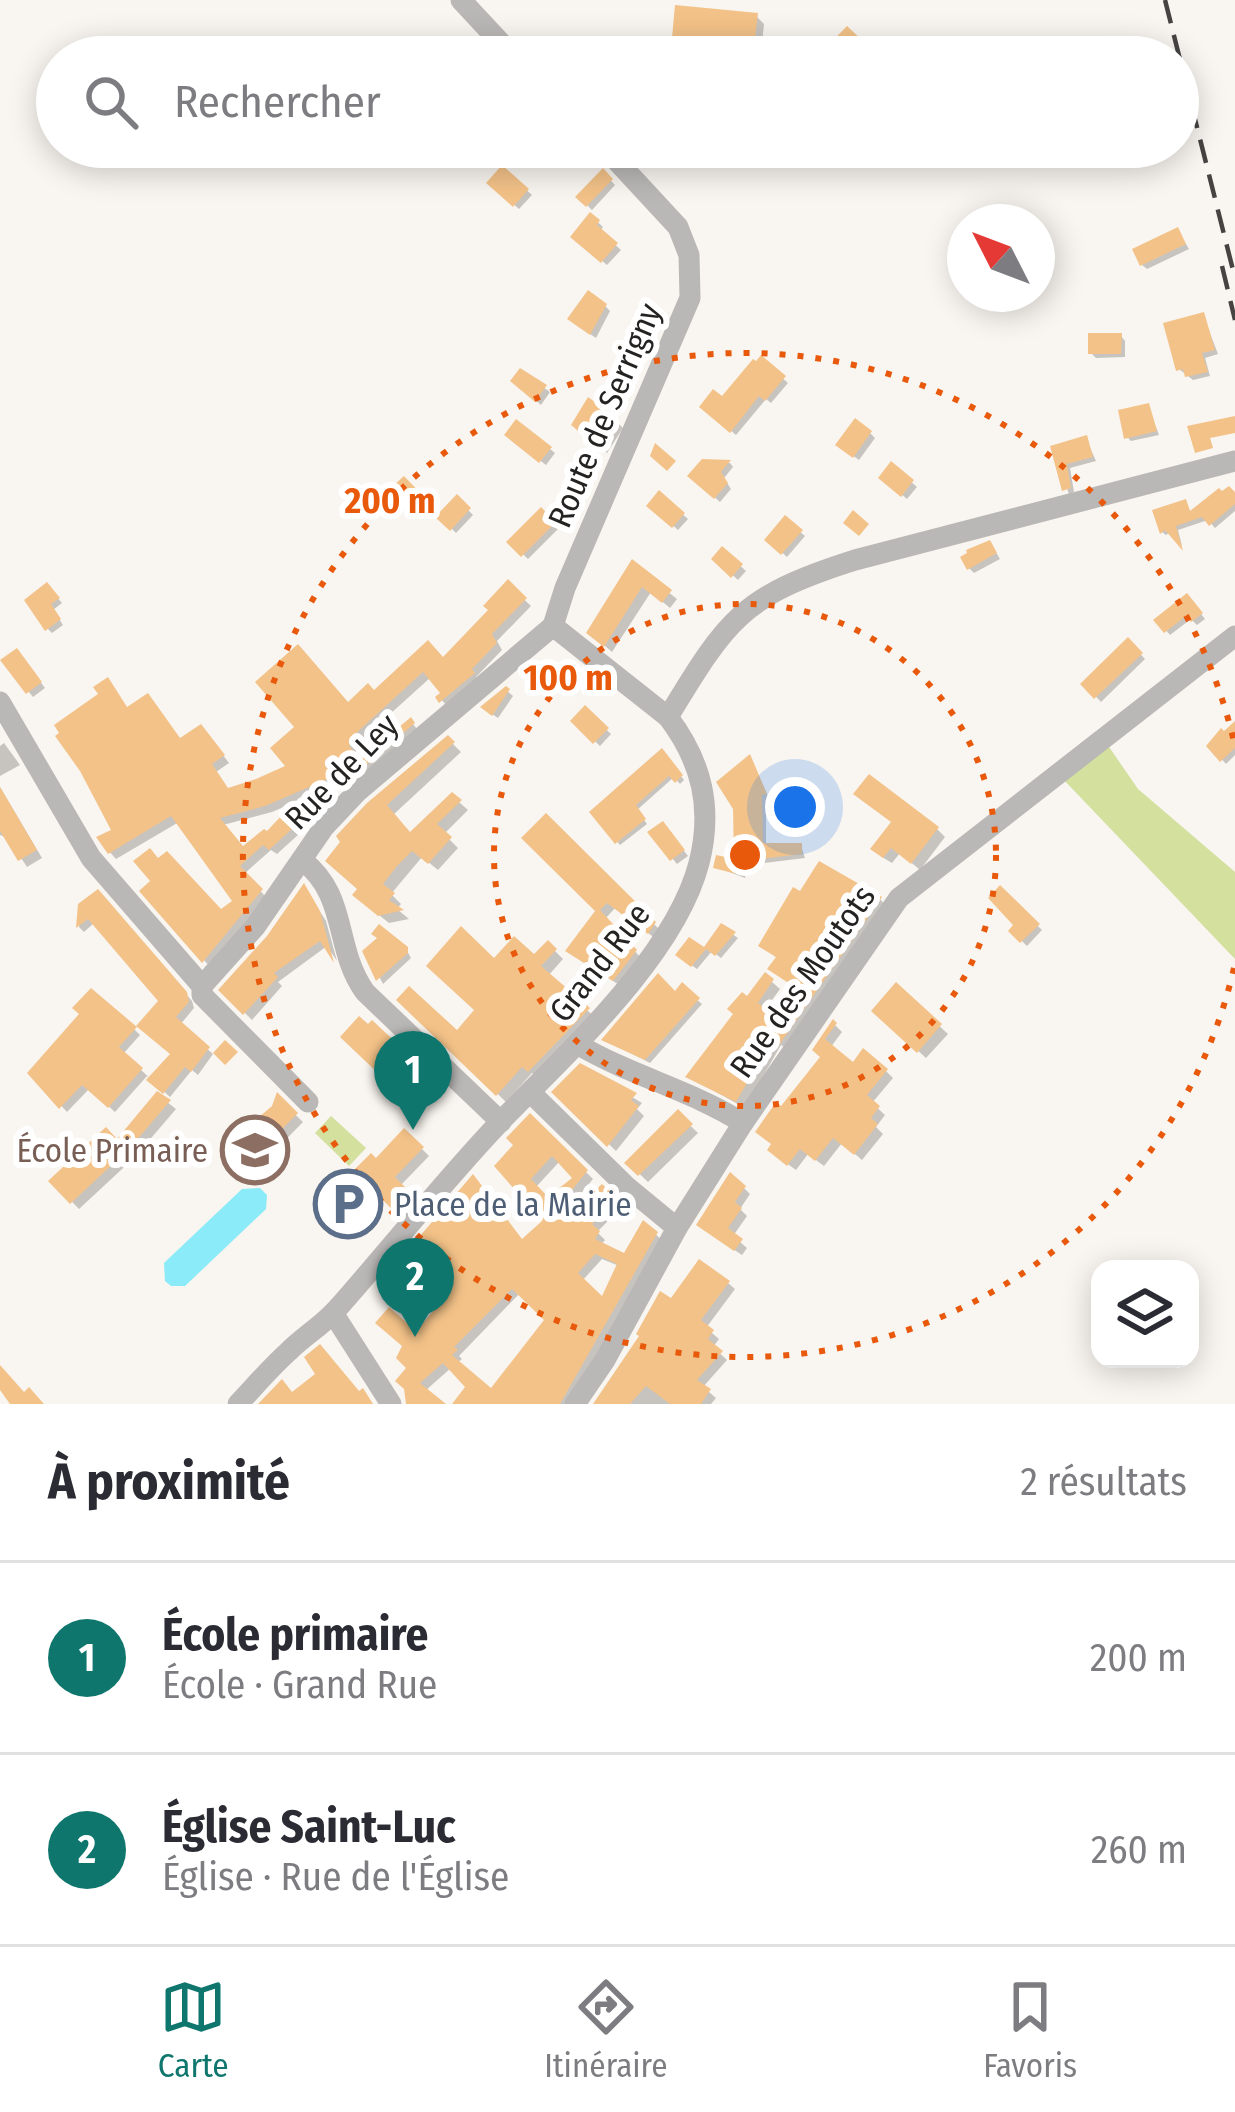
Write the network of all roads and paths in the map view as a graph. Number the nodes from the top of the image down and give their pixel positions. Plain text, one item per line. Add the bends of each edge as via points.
1 (461, 0) edge
2 (494, 36) edge
3 (623, 168) edge
4 (1235, 461) edge
5 (553, 626) junction
6 (1235, 636) edge
7 (0, 702) edge
8 (668, 717) junction
9 (302, 860) junction
10 (202, 986) junction
11 (577, 1044) junction
12 (531, 1093) junction
13 (308, 1102) dead end
14 (501, 1122) junction
15 (743, 1123) junction
16 (677, 1228) junction
17 (333, 1313) junction
18 (238, 1404) edge
19 (391, 1404) edge
20 (575, 1404) edge

1 - 2 street
3 - 5 street, Route de Serrigny via 678,227 690,298
4 - 8 street via 798,578 754,601 724,629
5 - 8 street, Grand Rue
5 - 9 street, Rue de Ley via 357,792
6 - 15 street, Rue des Moutots via 899,898
7 - 10 street via 92,858
8 - 11 street, Grand Rue via 700,772 707,821 698,867 677,917
9 - 10 street, Rue de Ley
9 - 14 street via 332,894 352,974 365,992
10 - 13 street via 202,995
11 - 12 street, Grand Rue
11 - 15 street
12 - 14 street, Grand Rue
12 - 16 street
14 - 17 street, Grand Rue
15 - 16 street, Rue des Moutots
16 - 20 street, Rue des Moutots
17 - 18 street, Grand Rue
17 - 19 street

